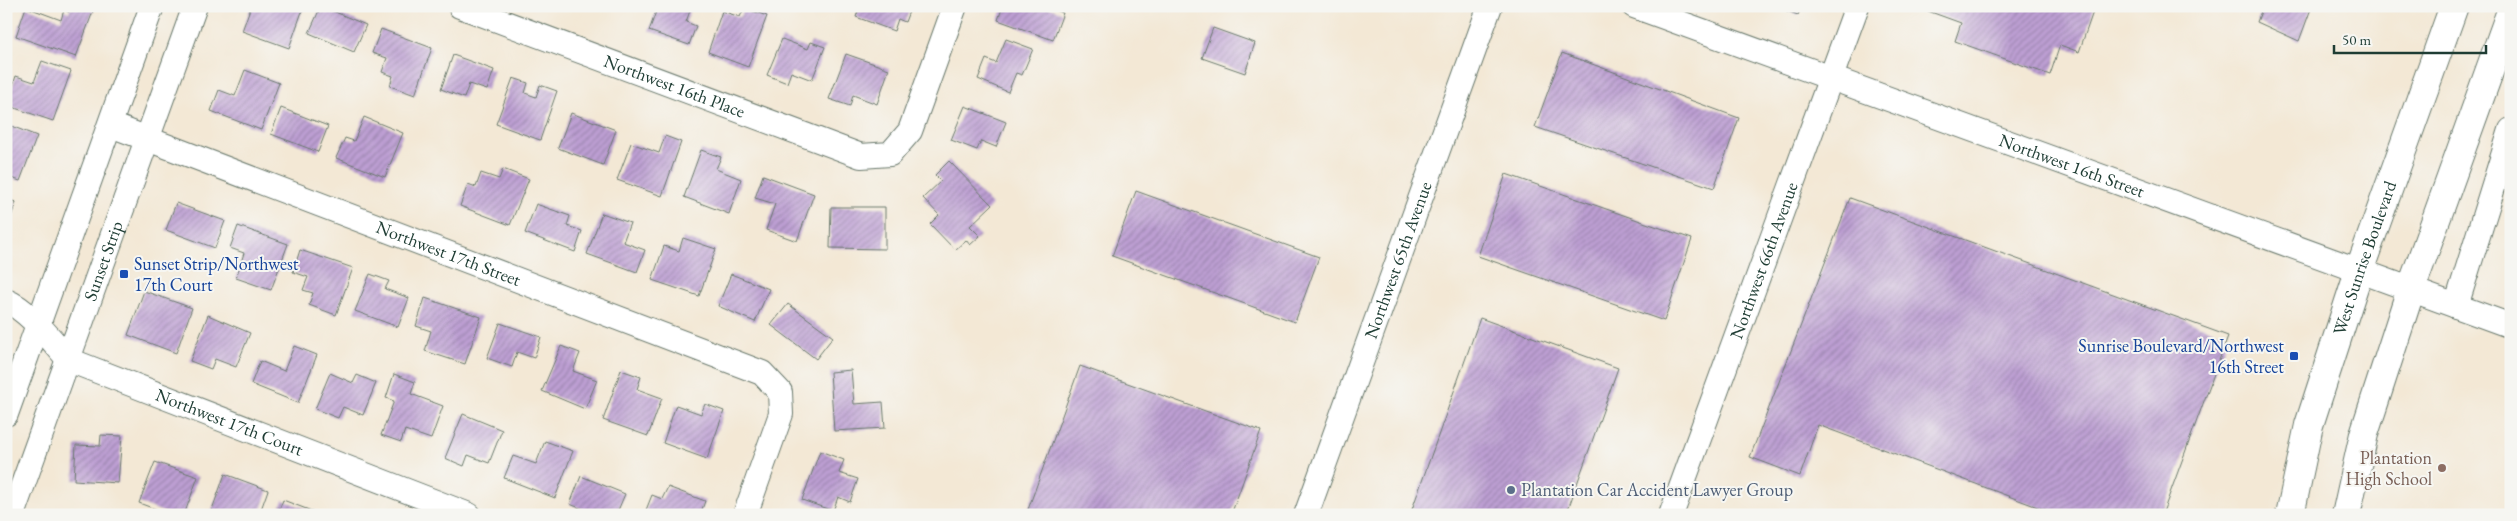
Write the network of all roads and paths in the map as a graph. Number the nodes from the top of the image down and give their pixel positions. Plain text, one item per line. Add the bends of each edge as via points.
1 (152, 6) edge
2 (195, 6) edge
3 (460, 6) edge
4 (955, 6) edge
5 (1490, 6) edge
6 (1634, 6) edge
7 (1857, 6) edge
8 (2454, 6) edge
9 (2511, 11) edge
10 (1831, 77) junction
11 (111, 125) junction
12 (2511, 130) edge
13 (148, 139) junction
14 (2359, 271) junction
15 (2411, 289) junction
16 (6, 301) edge
17 (2456, 306) junction
18 (38, 326) junction
19 (2511, 326) edge
20 (69, 360) junction
21 (6, 414) edge
22 (12, 515) edge
23 (469, 515) edge
24 (745, 515) edge
25 (1306, 515) edge
26 (1671, 515) edge
27 (2290, 515) edge
28 (2346, 515) edge

1 - 11 street
2 - 13 street, Sunset Strip
3 - 4 street, Northwest 16th Place via 861,156 890,154 910,131
5 - 25 street, Northwest 65th Avenue
6 - 10 street, Northwest 16th Street
7 - 10 street, Northwest 66th Avenue
8 - 14 highway, West Sunrise Boulevard
9 - 15 highway
10 - 14 street, Northwest 16th Street
10 - 26 street, Northwest 66th Avenue
11 - 13 street, Northwest 17th Street
11 - 18 street
12 - 17 street
13 - 20 street, Sunset Strip
13 - 24 street, Northwest 17th Street via 762,373 780,392 781,414
14 - 15 street, Northwest 16th Street
14 - 27 highway, West Sunrise Boulevard via 2309,425
15 - 17 street, Northwest 16th Street
15 - 28 highway via 2364,434
16 - 18 street, Northwest 17th Court via 14,304
17 - 19 street, Northwest 16th Street
18 - 20 street, Northwest 17th Court
18 - 21 street
20 - 22 street, Sunset Strip
20 - 23 street, Northwest 17th Court

